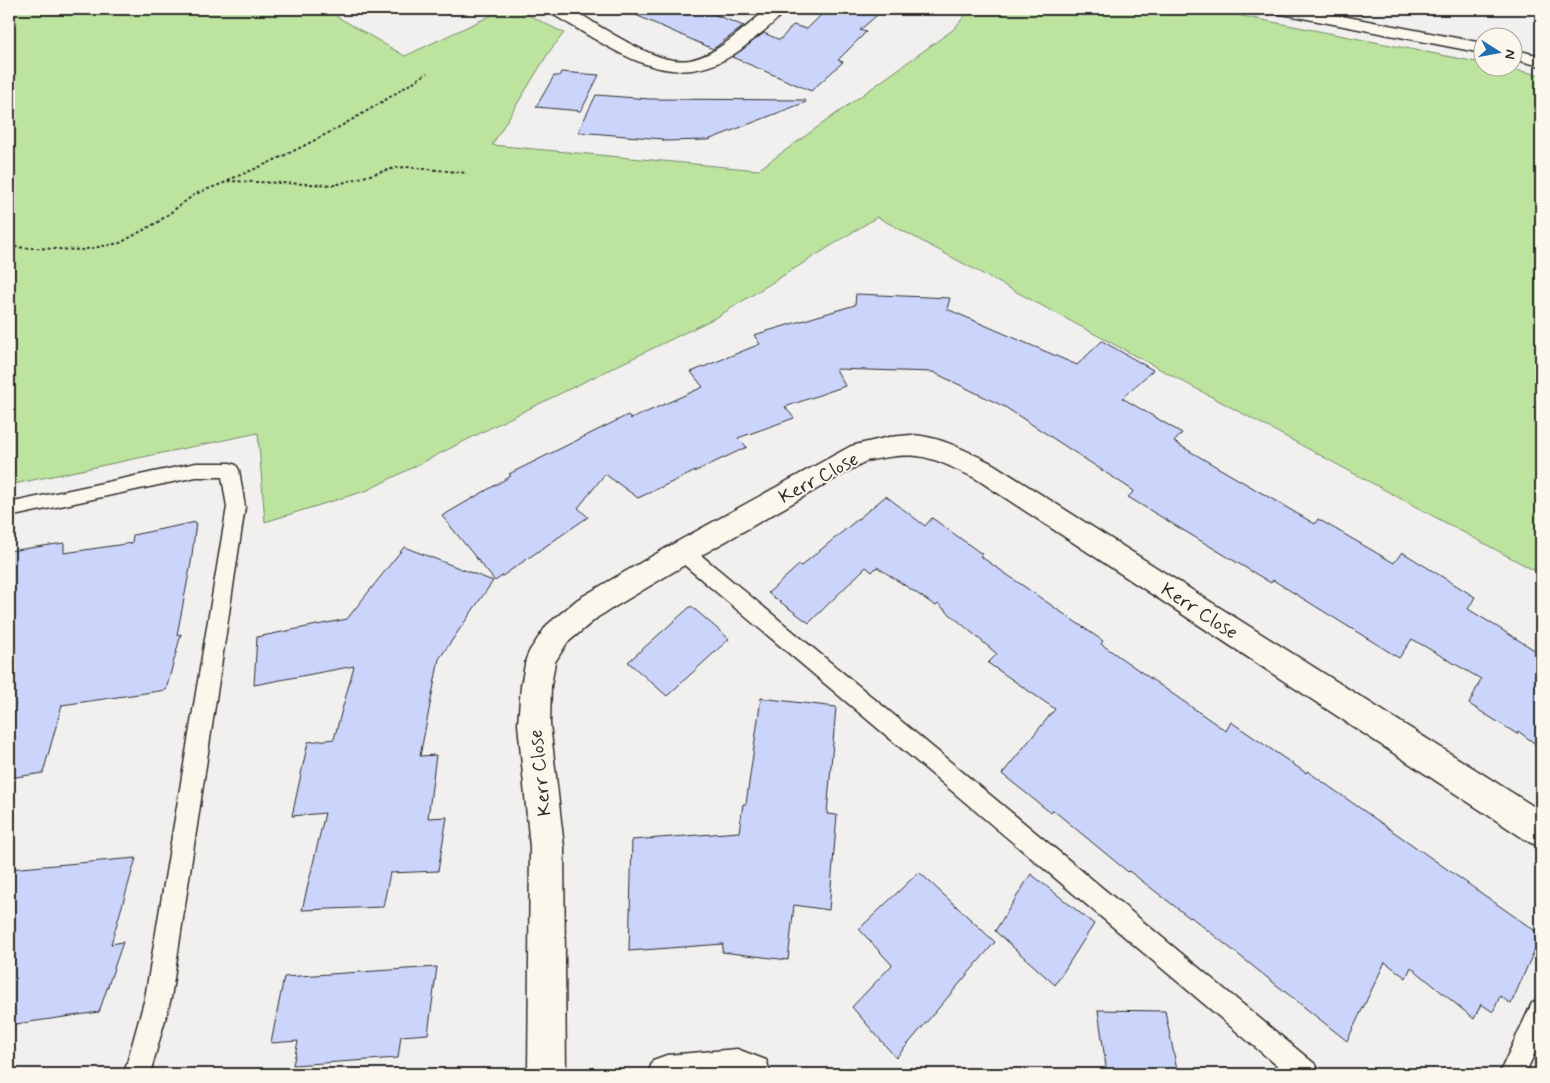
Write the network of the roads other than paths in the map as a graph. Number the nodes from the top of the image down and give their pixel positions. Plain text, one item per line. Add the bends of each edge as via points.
1 (556, 9) edge
2 (776, 9) edge
3 (1282, 9) edge
4 (1472, 46) edge
5 (1522, 56) edge
6 (1541, 61) edge
7 (9, 510) edge
8 (683, 552) junction
9 (1541, 830) edge
10 (1541, 1012) edge
11 (137, 1074) edge
12 (547, 1074) edge
13 (668, 1074) edge
14 (752, 1074) edge
15 (1308, 1074) edge
16 (1512, 1074) edge

1 - 2 street via 640,57 669,67 685,68 725,53
3 - 4 street
5 - 6 street
7 - 11 lane via 196,470 230,470 236,507 158,998
8 - 9 street, Kerr Close via 860,453 891,446 920,445 984,471
8 - 12 street, Kerr Close via 588,608 557,634 541,659 534,724 547,848
8 - 15 lane
10 - 16 lane
13 - 14 street via 737,1068

